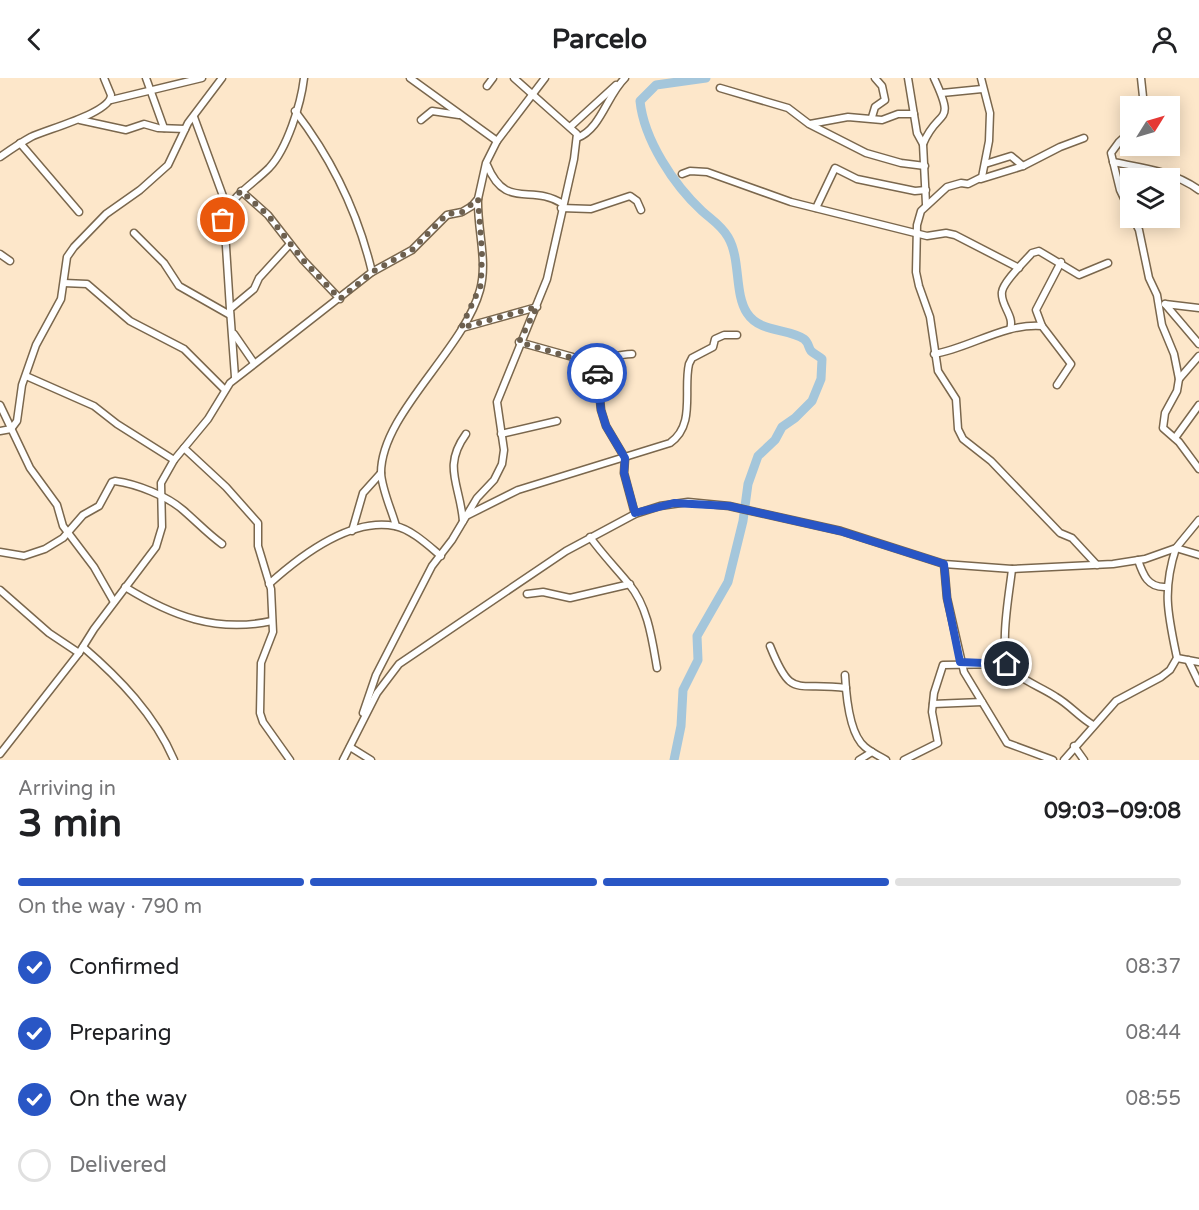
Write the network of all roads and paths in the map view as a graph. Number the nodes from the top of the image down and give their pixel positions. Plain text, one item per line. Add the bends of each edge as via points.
1 (104, 78) edge
2 (146, 78) edge
3 (202, 78) edge
4 (222, 78) edge
5 (304, 78) edge
6 (410, 78) edge
7 (493, 78) edge
8 (514, 78) edge
9 (545, 78) edge
10 (875, 78) edge
11 (908, 78) edge
12 (934, 78) edge
13 (981, 78) edge
14 (1141, 78) edge
15 (623, 80) edge
16 (487, 86) dead end
17 (720, 88) dead end
18 (152, 89) junction
19 (982, 89) junction
20 (942, 93) junction
21 (533, 96) junction
22 (1143, 96) edge
23 (111, 100) junction
24 (295, 111) junction
25 (914, 114) junction
26 (459, 115) junction
27 (194, 117) junction
28 (872, 117) junction
29 (79, 119) junction
30 (421, 120) dead end
31 (809, 124) junction
32 (570, 126) junction
33 (164, 128) junction
34 (185, 129) junction
35 (577, 138) junction
36 (1084, 138) dead end
37 (497, 141) junction
38 (1120, 142) edge
39 (20, 143) junction
40 (923, 144) junction
41 (0, 158) edge
42 (1113, 162) junction
43 (486, 164) junction
44 (985, 164) junction
45 (925, 166) junction
46 (1023, 166) junction
47 (682, 174) dead end
48 (980, 179) junction
49 (1120, 189) edge
50 (926, 190) junction
51 (1199, 190) edge
52 (241, 191) junction
53 (478, 199) junction
54 (926, 204) junction
55 (562, 206) junction
56 (227, 207) junction
57 (816, 208) junction
58 (641, 210) dead end
59 (79, 212) dead end
60 (1137, 228) edge
61 (134, 233) dead end
62 (918, 234) junction
63 (290, 244) junction
64 (0, 254) edge
65 (10, 261) dead end
66 (1060, 262) junction
67 (1108, 263) dead end
68 (1019, 268) junction
69 (372, 272) junction
70 (64, 283) junction
71 (340, 299) junction
72 (1162, 305) junction
73 (537, 307) junction
74 (1199, 308) edge
75 (230, 312) junction
76 (1042, 326) junction
77 (461, 328) junction
78 (1010, 329) junction
79 (233, 332) junction
80 (736, 335) dead end
81 (519, 342) junction
82 (1199, 344) edge
83 (632, 354) dead end
84 (934, 354) junction
85 (1199, 356) edge
86 (596, 361) junction
87 (254, 363) junction
88 (26, 376) junction
89 (235, 377) junction
90 (1179, 379) junction
91 (1057, 385) dead end
92 (225, 390) junction
93 (0, 405) edge
94 (1199, 405) edge
95 (557, 421) dead end
96 (11, 429) junction
97 (0, 431) edge
98 (466, 434) dead end
99 (501, 434) junction
100 (1175, 438) junction
101 (184, 448) junction
102 (625, 458) junction
103 (174, 460) junction
104 (1199, 469) edge
105 (381, 473) junction
106 (160, 496) junction
107 (635, 513) junction
108 (465, 519) junction
109 (1199, 520) edge
110 (396, 526) junction
111 (352, 531) junction
112 (68, 534) junction
113 (590, 537) junction
114 (222, 544) dead end
115 (1176, 549) junction
116 (0, 552) edge
117 (1199, 555) edge
118 (441, 556) junction
119 (1138, 560) junction
120 (944, 564) junction
121 (1097, 565) junction
122 (1012, 569) junction
123 (269, 584) junction
124 (630, 584) junction
125 (125, 587) junction
126 (1166, 587) junction
127 (0, 590) edge
128 (527, 594) dead end
129 (114, 602) junction
130 (272, 621) junction
131 (83, 646) junction
132 (770, 646) dead end
133 (79, 654) junction
134 (1178, 658) junction
135 (1188, 660) junction
136 (960, 662) junction
137 (1199, 662) edge
138 (1007, 664) junction
139 (657, 668) dead end
140 (845, 675) dead end
141 (1199, 683) edge
142 (846, 688) junction
143 (982, 702) junction
144 (933, 704) junction
145 (362, 721) junction
146 (1093, 725) junction
147 (1074, 746) junction
148 (350, 747) junction
149 (872, 752) junction
150 (0, 754) edge
151 (174, 760) edge
152 (290, 760) edge
153 (343, 760) edge
154 (371, 760) edge
155 (859, 760) edge
156 (886, 760) edge
157 (904, 760) edge
158 (1053, 760) edge
159 (1064, 760) edge
160 (1084, 760) edge

1 - 23 street
2 - 18 street
3 - 18 street
4 - 27 street
5 - 24 street
6 - 26 street
7 - 16 street
8 - 21 street
9 - 21 street
10 - 28 street via 882,86 885,100 875,107
11 - 25 street
12 - 20 street
13 - 19 street
14 - 22 street
15 - 32 street
15 - 35 street via 591,128
17 - 31 street via 788,108
18 - 23 street
18 - 33 street
19 - 20 street
19 - 44 street via 990,113
20 - 40 street via 945,115
21 - 32 street
21 - 37 street
23 - 29 street
24 - 52 street via 278,158
24 - 69 street via 327,156 339,181 359,227
25 - 28 street via 882,120
25 - 40 street
26 - 30 street via 430,111
26 - 37 street
27 - 34 street
27 - 56 street
28 - 31 street
29 - 33 street via 126,130 142,124
29 - 39 street
31 - 45 street via 866,153
32 - 35 street
33 - 34 street
34 - 70 street via 160,174 106,214 74,247 67,257
35 - 55 street
36 - 46 street
37 - 43 street
38 - 42 street via 1114,148
39 - 41 street
39 - 59 street
40 - 45 street
42 - 49 street
42 - 51 street via 1180,178
43 - 53 street
43 - 55 street via 494,182 502,188 542,195
44 - 46 street via 1011,156
44 - 48 street
45 - 50 street
46 - 48 street
47 - 57 street via 707,172
48 - 54 street via 947,187
50 - 54 street
50 - 57 street via 857,179 835,168
52 - 56 street
52 - 63 street via 268,215
53 - 69 street via 462,212 447,214 407,254
53 - 77 street via 481,285
54 - 62 street via 919,218
55 - 58 street via 591,209 630,196 638,201
55 - 73 street
56 - 75 street via 223,222
57 - 62 street
60 - 72 street
61 - 75 street via 164,263 179,286
62 - 68 street via 956,235
62 - 84 street via 916,272 931,324
63 - 71 street
63 - 75 street
64 - 65 street
66 - 67 street via 1079,275
66 - 68 street via 1035,251
66 - 76 street via 1036,310
68 - 78 street via 1001,293 1012,323
69 - 71 street
70 - 88 street via 61,299 36,345
70 - 92 street via 87,284 130,321 184,349
71 - 87 street
72 - 74 street
72 - 82 street
72 - 90 street
73 - 77 street
73 - 81 street
75 - 79 street
76 - 78 street
76 - 91 street via 1071,364
77 - 105 street via 397,422
78 - 84 street
79 - 87 street
79 - 89 street
80 - 102 street via 715,339 713,347 689,363 687,413 679,436 670,443
81 - 86 street
81 - 99 street via 497,402
83 - 86 street
84 - 121 street via 938,371 956,399 958,429 963,439 991,461 1060,533 1072,538
85 - 90 street
86 - 102 street via 601,410
87 - 89 street
88 - 96 street via 17,421
88 - 103 street via 94,405
89 - 92 street
90 - 100 street via 1162,422 1163,428
92 - 101 street
93 - 96 street
94 - 100 street
95 - 99 street
96 - 97 street
96 - 112 street via 30,468 57,505
98 - 108 street via 455,449 452,467
99 - 108 street via 502,464
100 - 104 street
101 - 103 street
101 - 123 street via 256,519 258,546
102 - 107 street via 624,473
102 - 108 street via 518,490
103 - 106 street via 161,483
105 - 110 street
105 - 111 street via 363,493
106 - 112 street via 112,482 99,506 83,514
106 - 114 street via 182,509
106 - 125 street via 163,514 156,547
107 - 113 street
107 - 120 street via 674,503 766,512
108 - 118 street
109 - 115 street
110 - 111 street via 373,525
110 - 118 street
111 - 123 street via 333,539
112 - 116 street via 45,549 24,556
112 - 129 street via 94,567
113 - 124 street
113 - 145 street via 399,664
115 - 117 street
115 - 119 street
115 - 126 street
118 - 145 street via 376,675
119 - 121 street
119 - 126 street via 1149,583
120 - 122 street
120 - 136 street
121 - 122 street
122 - 138 street
123 - 130 street
124 - 128 street via 570,597 543,592
124 - 139 street via 649,623
125 - 129 street
125 - 130 street via 176,616 214,623 255,625
126 - 134 street
127 - 133 street
129 - 131 street
130 - 152 street via 272,636 260,668 260,713
131 - 133 street
131 - 151 street via 157,726
132 - 142 street via 786,681 797,687
133 - 150 street
134 - 135 street
134 - 146 street via 1161,677 1116,701
135 - 137 street
135 - 141 street
136 - 138 street
136 - 143 street
136 - 144 street via 941,667
138 - 146 street via 1013,672 1064,702 1078,717
140 - 142 street
142 - 149 street via 858,740
143 - 144 street
143 - 158 street via 1007,743
144 - 157 street via 938,743
145 - 148 street
146 - 147 street
147 - 159 street
147 - 160 street
148 - 153 street
148 - 154 street
149 - 155 street
149 - 156 street

